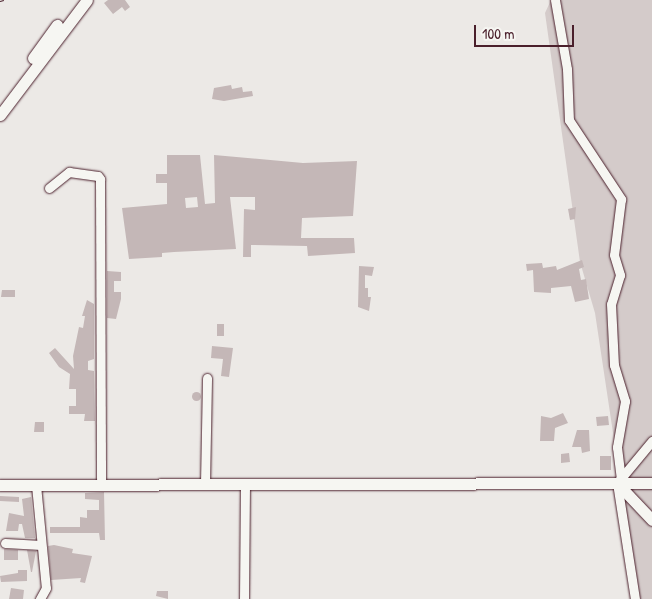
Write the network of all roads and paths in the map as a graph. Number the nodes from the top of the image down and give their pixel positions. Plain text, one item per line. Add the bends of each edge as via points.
1 (4, 0) edge
2 (77, 0) edge
3 (87, 0) edge
4 (555, 0) edge
5 (0, 1) edge
6 (0, 102) edge
7 (0, 115) edge
8 (49, 188) dead end
9 (207, 378) dead end
10 (652, 441) edge
11 (619, 481) junction
12 (652, 483) edge
13 (101, 484) junction
14 (205, 484) junction
15 (245, 484) junction
16 (0, 485) edge
17 (36, 485) junction
18 (652, 520) edge
19 (5, 543) dead end
20 (40, 545) junction
21 (40, 599) edge
22 (244, 599) edge
23 (635, 599) edge

1 - 5 path
2 - 6 main road
3 - 7 main road
4 - 11 street via 567,69 569,120 621,199 614,252 620,275 611,304 614,366 626,401 617,447
8 - 13 street via 69,172 100,179
9 - 14 street
10 - 11 street
11 - 12 main road
11 - 15 main road
11 - 18 main road
11 - 23 street
13 - 14 main road
13 - 17 main road
14 - 15 main road
15 - 22 street
16 - 17 main road
17 - 20 street
19 - 20 street
20 - 21 street via 46,588

